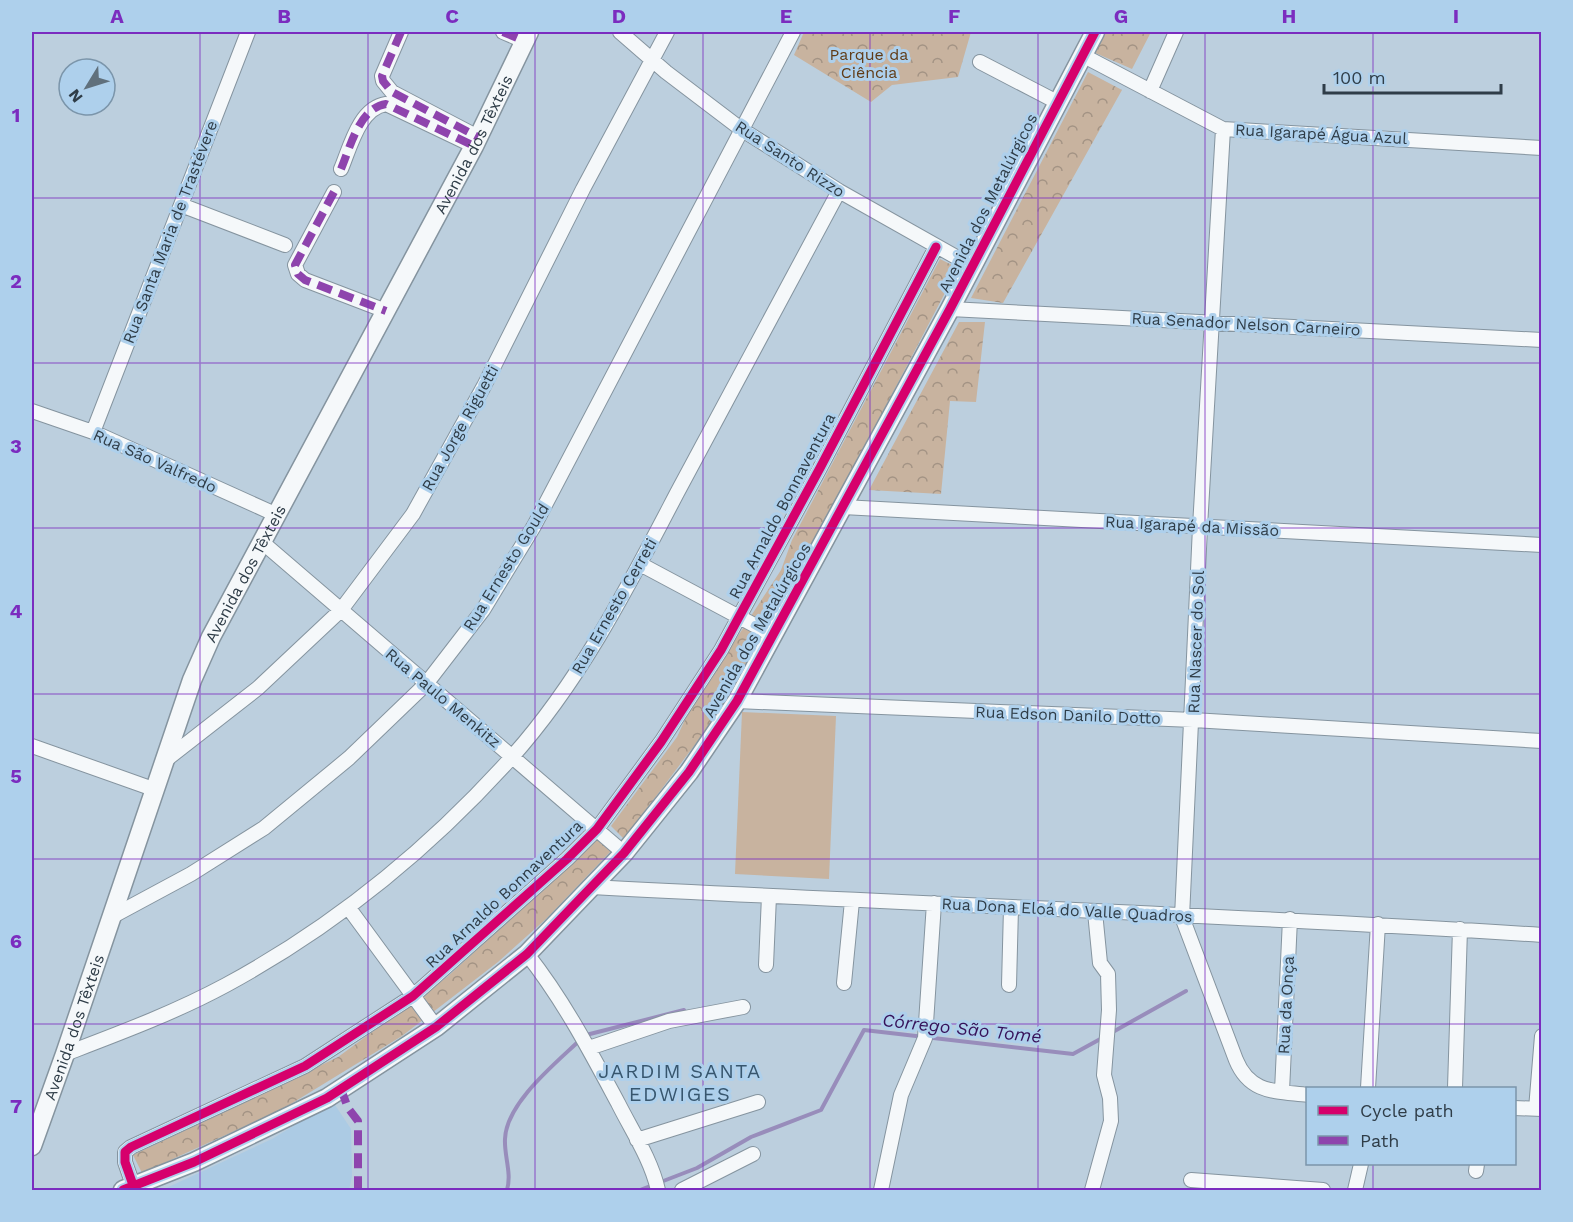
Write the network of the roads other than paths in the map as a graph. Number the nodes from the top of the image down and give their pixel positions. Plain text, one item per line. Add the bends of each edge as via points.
1 (248, 32) edge
2 (401, 32) edge
3 (503, 32) edge
4 (620, 32) edge
5 (667, 32) edge
6 (793, 32) edge
7 (1095, 32) edge
8 (1176, 32) edge
9 (527, 36) edge
10 (1082, 55) junction
11 (652, 60) junction
12 (980, 62) dead end
13 (1150, 90) junction
14 (1057, 102) junction
15 (741, 129) junction
16 (1223, 129) junction
17 (476, 141) junction
18 (1542, 148) edge
19 (341, 169) dead end
20 (839, 191) junction
21 (334, 192) dead end
22 (181, 205) junction
23 (285, 245) dead end
24 (936, 247) junction
25 (972, 266) junction
26 (950, 309) junction
27 (386, 311) junction
28 (1212, 323) junction
29 (1542, 340) edge
30 (32, 411) edge
31 (93, 432) junction
32 (843, 507) junction
33 (277, 515) junction
34 (1200, 526) junction
35 (262, 542) junction
36 (1542, 545) edge
37 (640, 564) junction
38 (341, 610) junction
39 (739, 617) junction
40 (773, 635) junction
41 (426, 684) junction
42 (737, 701) junction
43 (1193, 720) junction
44 (1542, 741) edge
45 (32, 746) edge
46 (512, 756) junction
47 (167, 759) junction
48 (156, 790) junction
49 (597, 829) junction
50 (624, 853) junction
51 (592, 887) junction
52 (770, 896) junction
53 (852, 901) junction
54 (934, 903) junction
55 (348, 908) junction
56 (1011, 908) junction
57 (1095, 912) junction
58 (113, 916) junction
59 (1182, 917) junction
60 (1290, 919) junction
61 (1378, 924) junction
62 (1460, 929) junction
63 (1542, 934) edge
64 (527, 954) junction
65 (766, 965) dead end
66 (844, 983) dead end
67 (1009, 986) dead end
68 (413, 996) junction
69 (743, 1007) dead end
70 (436, 1027) junction
71 (1542, 1036) edge
72 (589, 1048) junction
73 (66, 1054) junction
74 (1368, 1087) edge
75 (1455, 1087) edge
76 (1282, 1091) junction
77 (1306, 1095) edge
78 (758, 1102) dead end
79 (1516, 1108) edge
80 (1539, 1109) edge
81 (637, 1140) junction
82 (32, 1146) edge
83 (753, 1154) dead end
84 (194, 1162) junction
85 (1361, 1165) edge
86 (1191, 1180) dead end
87 (656, 1184) edge
88 (128, 1188) edge
89 (151, 1191) edge
90 (682, 1191) edge
91 (881, 1191) edge
92 (1092, 1191) edge
93 (1323, 1191) edge
94 (1354, 1191) edge

1 - 22 street, Rua Santa Maria de Trastévere
2 - 17 street via 382,76 386,86
3 - 9 street
4 - 11 street, Rua Santo Rizzo
5 - 11 street, Rua Jorge Riguetti
6 - 15 street, Rua Ernesto Gould
7 - 10 main road, Avenida dos Metalúrgicos
8 - 13 street
9 - 17 main road, Avenida dos Têxteis
10 - 13 street, Rua Igarapé Água Azul
10 - 14 main road, Avenida dos Metalúrgicos
11 - 15 street, Rua Santo Rizzo
11 - 38 street, Rua Jorge Riguetti via 484,386 413,514
12 - 14 street
13 - 16 street, Rua Igarapé Água Azul
14 - 25 main road, Avenida dos Metalúrgicos
15 - 20 street, Rua Santo Rizzo
15 - 41 street, Rua Ernesto Gould via 534,526 483,610
16 - 18 street, Rua Igarapé Água Azul
16 - 28 street, Rua Nascer do Sol
17 - 19 street via 381,105 363,119
17 - 27 main road, Avenida dos Têxteis
20 - 24 street, Rua Santo Rizzo
20 - 37 street, Rua Ernesto Cerreti
21 - 27 street via 295,265 298,274
22 - 23 street
22 - 31 street, Rua Santa Maria de Trastévere
24 - 25 street, Rua Santo Rizzo
24 - 39 street, Rua Arnaldo Bonnaventura
25 - 26 main road, Avenida dos Metalúrgicos
26 - 28 street, Rua Senador Nelson Carneiro
26 - 32 main road, Avenida dos Metalúrgicos
27 - 33 main road, Avenida dos Têxteis
28 - 29 street, Rua Senador Nelson Carneiro
28 - 34 street, Rua Nascer do Sol
30 - 31 street, Rua São Valfredo
31 - 33 street, Rua São Valfredo
32 - 34 street, Rua Igarapé da Missão
32 - 40 main road, Avenida dos Metalúrgicos
33 - 35 main road, Avenida dos Têxteis
34 - 36 street, Rua Igarapé da Missão
34 - 43 street, Rua Nascer do Sol
35 - 38 street, Rua Paulo Menkitz
35 - 47 main road, Avenida dos Têxteis via 192,680
37 - 39 street
37 - 46 street, Rua Ernesto Cerreti via 582,665
38 - 41 street, Rua Paulo Menkitz
38 - 47 street, Rua Jorge Riguetti via 258,687
39 - 40 street
39 - 49 street, Rua Arnaldo Bonnaventura via 661,742
40 - 42 main road, Avenida dos Metalúrgicos
41 - 46 street, Rua Paulo Menkitz
41 - 58 street, Rua Ernesto Gould via 349,758 264,828
42 - 43 street, Rua Edson Danilo Dotto
42 - 50 main road, Avenida dos Metalúrgicos via 689,772
43 - 44 street, Rua Edson Danilo Dotto
43 - 59 street, Rua Nascer do Sol
45 - 48 street
46 - 49 street, Rua Paulo Menkitz
46 - 55 street, Rua Ernesto Cerreti via 438,833
47 - 48 main road, Avenida dos Têxteis
48 - 58 main road, Avenida dos Têxteis
49 - 50 street, Rua Paulo Menkitz
49 - 68 street, Rua Arnaldo Bonnaventura
50 - 51 main road, Avenida dos Metalúrgicos
51 - 52 street, Rua Dona Eloá do Valle Quadros
51 - 64 main road, Avenida dos Metalúrgicos
52 - 53 street, Rua Dona Eloá do Valle Quadros
52 - 65 street
53 - 54 street, Rua Dona Eloá do Valle Quadros
53 - 66 street
54 - 56 street, Rua Dona Eloá do Valle Quadros
54 - 91 street via 925,1038 901,1095
55 - 68 street
55 - 73 street, Rua Ernesto Cerreti via 225,986
56 - 57 street, Rua Dona Eloá do Valle Quadros
56 - 67 street
57 - 59 street, Rua Dona Eloá do Valle Quadros
57 - 92 street via 1100,963 1108,975 1104,1075 1111,1121
58 - 73 main road, Avenida dos Têxteis
59 - 60 street, Rua Dona Eloá do Valle Quadros
59 - 76 street, Rua Nascer do Sol via 1245,1078 1258,1087
60 - 61 street, Rua Dona Eloá do Valle Quadros
60 - 76 street, Rua da Onça
61 - 62 street, Rua Dona Eloá do Valle Quadros
61 - 74 street
62 - 63 street, Rua Dona Eloá do Valle Quadros
62 - 75 street
64 - 70 main road, Avenida dos Metalúrgicos
64 - 72 street via 554,988
68 - 70 street
68 - 88 street, Rua Arnaldo Bonnaventura via 305,1066 131,1147 125,1152
69 - 72 street via 669,1021
70 - 84 main road, Avenida dos Metalúrgicos via 327,1098
71 - 80 street
72 - 81 street
73 - 82 main road, Avenida dos Têxteis
76 - 77 street, Rua Nascer do Sol
78 - 81 street
79 - 80 street
81 - 87 street
83 - 90 street
84 - 88 main road, Avenida dos Metalúrgicos
84 - 89 main road, Avenida dos Metalúrgicos
85 - 94 street
86 - 93 street

